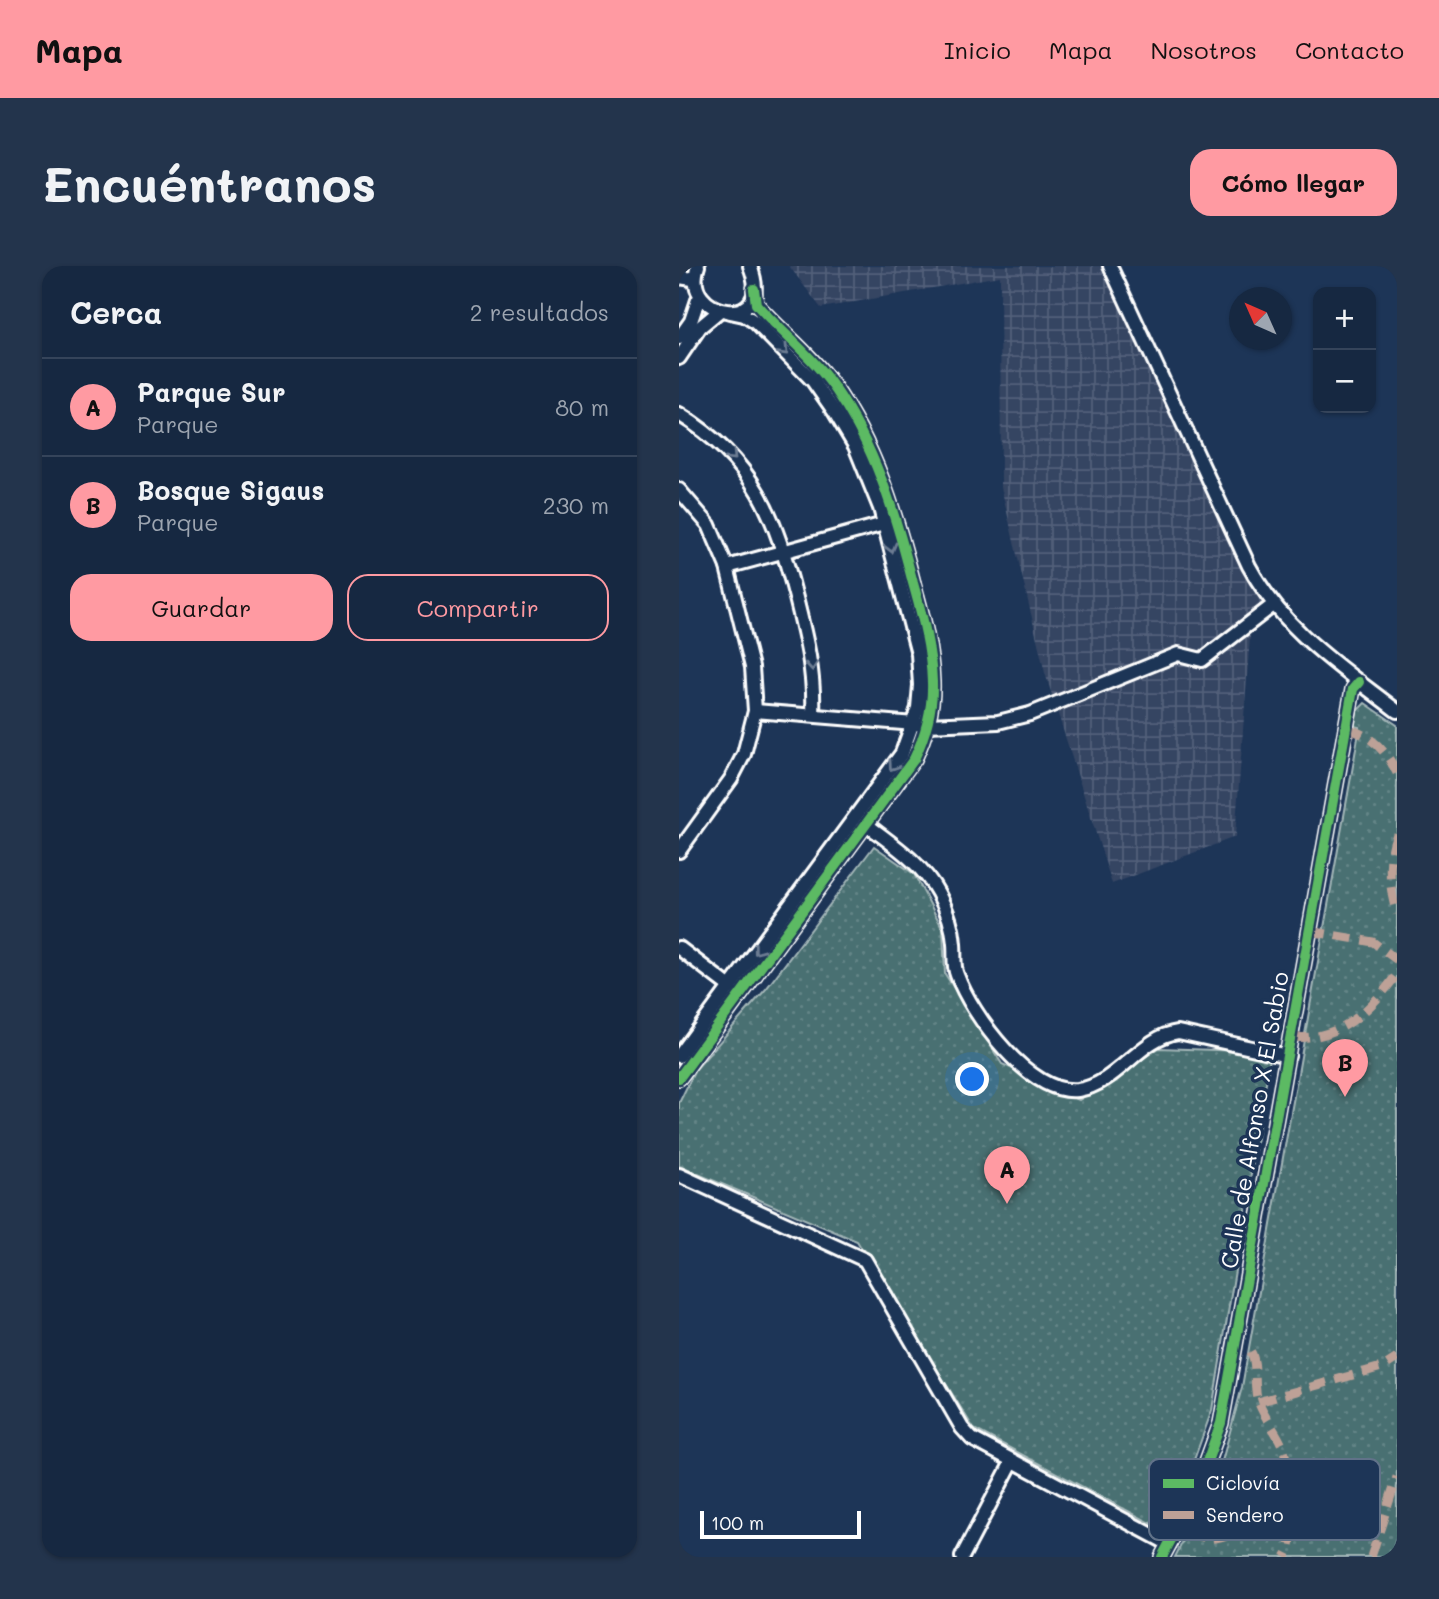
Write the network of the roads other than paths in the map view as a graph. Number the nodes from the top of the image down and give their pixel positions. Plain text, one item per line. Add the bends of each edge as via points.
1 (698, 266) edge
2 (750, 266) edge
3 (1110, 266) edge
4 (679, 277) edge
5 (693, 279) junction
6 (754, 289) junction
7 (698, 300) junction
8 (724, 312) junction
9 (679, 338) edge
10 (679, 358) edge
11 (679, 414) edge
12 (679, 490) edge
13 (884, 524) junction
14 (784, 552) junction
15 (727, 568) junction
16 (1272, 606) junction
17 (1359, 682) junction
18 (755, 710) junction
19 (1397, 711) edge
20 (813, 715) junction
21 (914, 723) junction
22 (927, 725) junction
23 (866, 824) junction
24 (679, 851) edge
25 (679, 948) edge
26 (730, 987) junction
27 (679, 1056) edge
28 (1288, 1056) junction
29 (679, 1078) edge
30 (679, 1175) edge
31 (1208, 1459) edge
32 (1012, 1462) junction
33 (1149, 1534) edge
34 (1161, 1540) edge
35 (1171, 1540) edge
36 (1169, 1544) junction
37 (962, 1557) edge
38 (1162, 1557) edge

1 - 5 street
2 - 6 street
3 - 16 street via 1249,566
4 - 5 street
5 - 7 street
6 - 8 street via 748,300
6 - 22 street via 756,304 832,385 882,478 929,646 933,684
7 - 8 street
7 - 9 street
8 - 10 street via 700,327
8 -> 13 street via 755,322 813,381 855,446
11 -> 14 street via 716,440 753,481
12 - 15 street via 709,525
13 - 14 street
13 -> 21 street via 918,654 921,685
14 - 15 street
14 -> 20 street via 811,656
15 - 18 street via 752,667
16 - 17 street
16 - 22 street via 1202,660 1178,654 998,722
17 - 19 street
17 - 28 street, Calle de Alfonso X El Sabio via 1353,689
18 - 20 street
18 - 24 street via 744,754 731,779
20 - 21 street
21 - 22 street
21 -> 26 street via 902,753 879,788
22 - 23 street via 913,759
23 - 28 street via 906,854 938,893 950,920 955,972 962,988 1000,1045 1025,1071 1077,1090 1128,1065 1166,1033 1178,1032
23 - 29 street
25 - 26 street
26 - 27 street
28 - 31 street, Calle de Alfonso X El Sabio via 1221,1423
30 - 32 street via 865,1260 962,1428
32 - 33 street
32 - 37 street
34 - 36 street
35 - 36 street, Calle de Alfonso X El Sabio
36 - 38 street, Calle de Alfonso X El Sabio

